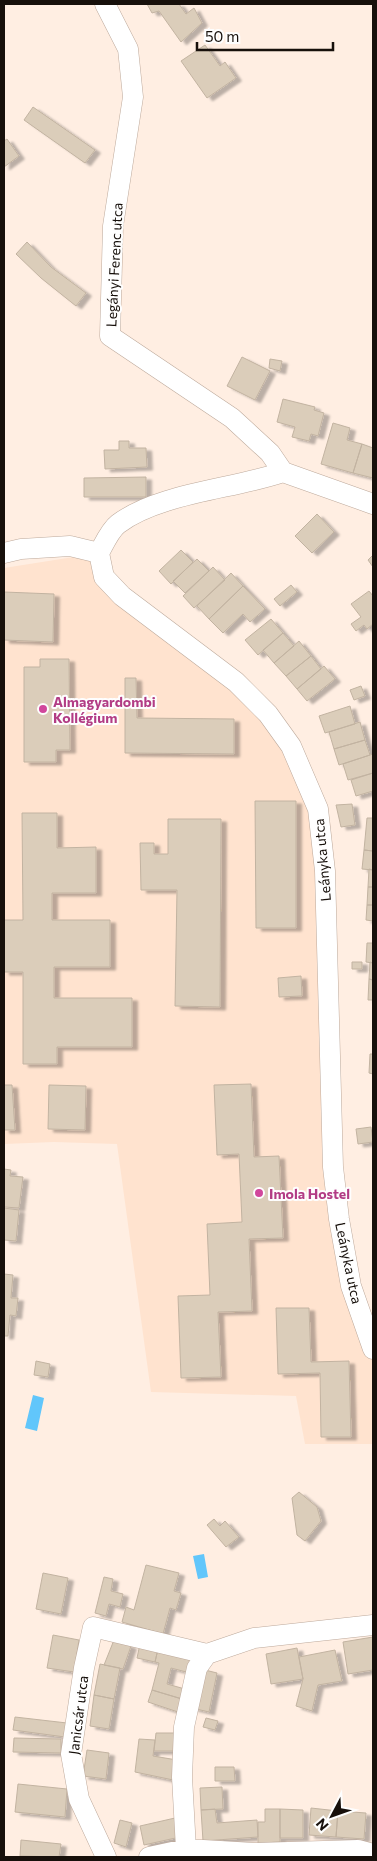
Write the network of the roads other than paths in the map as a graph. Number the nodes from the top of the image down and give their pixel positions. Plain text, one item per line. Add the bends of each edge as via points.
1 (106, 4) edge
2 (283, 472) junction
3 (373, 504) edge
4 (4, 553) edge
5 (99, 553) junction
6 (373, 1349) edge
7 (373, 1625) edge
8 (207, 1654) junction
9 (186, 1849) junction
10 (373, 1854) edge
11 (106, 1857) edge
12 (149, 1857) edge

1 - 2 street, Legányi Ferenc utca via 128,49 133,97 113,226 110,336 232,418 270,453
2 - 3 street
2 - 5 street via 150,507 117,525
4 - 5 street via 70,546
5 - 6 street, Leányka utca via 104,577 122,596 236,682 268,714 291,746 318,809 325,871 333,1168 351,1286
7 - 8 street via 254,1638
8 - 9 street via 197,1668 184,1727 182,1777
8 - 11 street, Janicsár utca via 93,1627 71,1754 78,1799
9 - 10 street via 254,1853 358,1850
9 - 12 street

